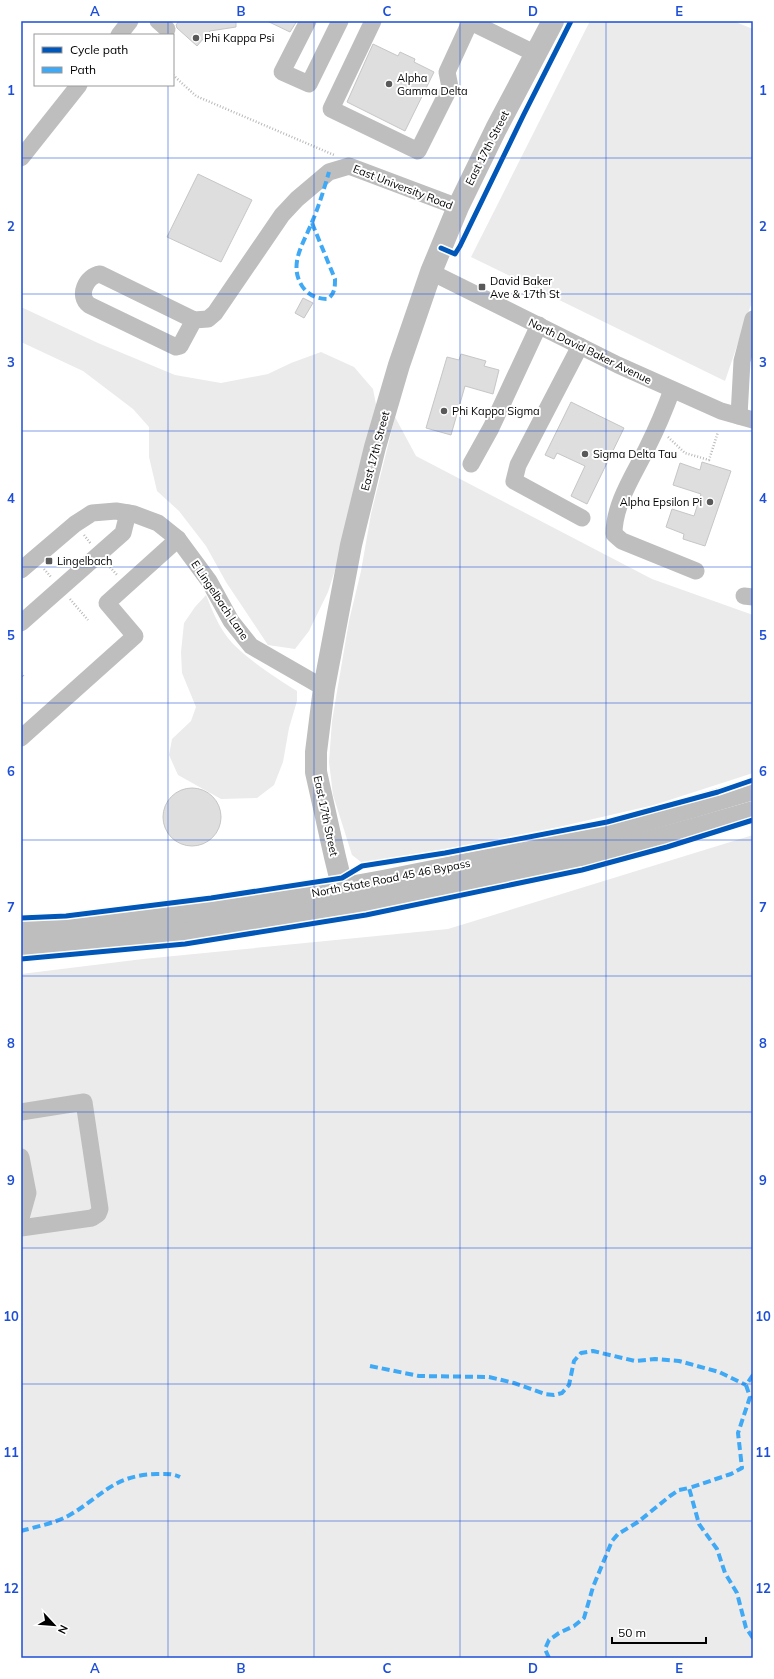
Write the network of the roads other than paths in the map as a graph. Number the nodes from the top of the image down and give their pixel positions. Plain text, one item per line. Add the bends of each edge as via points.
1 (130, 21) edge
2 (308, 21) edge
3 (340, 21) edge
4 (373, 21) edge
5 (469, 21) edge
6 (553, 21) edge
7 (120, 34) edge
8 (536, 54) junction
9 (78, 86) edge
10 (21, 158) edge
11 (458, 207) junction
12 (432, 272) junction
13 (753, 319) edge
14 (194, 320) junction
15 (539, 326) junction
16 (580, 346) junction
17 (747, 389) edge
18 (672, 390) junction
19 (746, 418) edge
20 (471, 464) dead end
21 (128, 513) junction
22 (582, 518) dead end
23 (178, 539) junction
24 (21, 570) edge
25 (696, 571) dead end
26 (21, 623) edge
27 (324, 688) junction
28 (21, 738) edge
29 (753, 789) edge
30 (753, 812) edge
31 (343, 888) junction
32 (348, 909) junction
33 (21, 929) edge
34 (21, 950) edge
35 (21, 1112) edge
36 (21, 1157) edge
37 (21, 1218) edge
38 (21, 1228) edge

1 - 7 street
2 - 3 street via 282,72 310,84
4 - 5 street via 331,109 418,151 450,87 447,72
5 - 8 street
6 - 8 main road, East 17th Street
8 - 11 main road, East 17th Street
9 - 10 street
11 - 12 main road, East 17th Street
11 - 14 street, East University Road via 349,166 330,172 282,214 215,313 208,319
12 - 15 street, North David Baker Avenue
12 - 27 main road, East 17th Street via 399,365 375,447 351,545
13 - 17 street via 740,375
14 - 14 street via 183,343 176,347 89,306 83,298 83,292 90,278 100,274
15 - 16 street, North David Baker Avenue
15 - 20 street via 491,428
16 - 18 street, North David Baker Avenue
16 - 22 street via 533,434 518,465 514,481
17 - 19 street
18 - 19 street, North David Baker Avenue via 721,411
18 - 25 street via 625,492 614,523 614,534 622,542
21 - 23 street, E Lingelbach Lane via 158,523
21 - 24 street, E Lingelbach Lane via 92,513 74,524
21 - 26 street via 123,533
23 - 27 street, E Lingelbach Lane via 251,646
23 - 28 street via 107,603 135,636
27 - 31 main road, East 17th Street via 316,772
29 - 31 main road, North State Road 45 46 Bypass via 568,841 439,870
30 - 32 main road, North State Road 45 46 Bypass via 558,866
31 - 32 main road, East 17th Street
31 - 33 main road, North State Road 45 46 Bypass via 189,912
32 - 34 main road, North State Road 45 46 Bypass via 151,938
35 - 38 street via 84,1102 100,1209 92,1218
36 - 37 street via 28,1193

